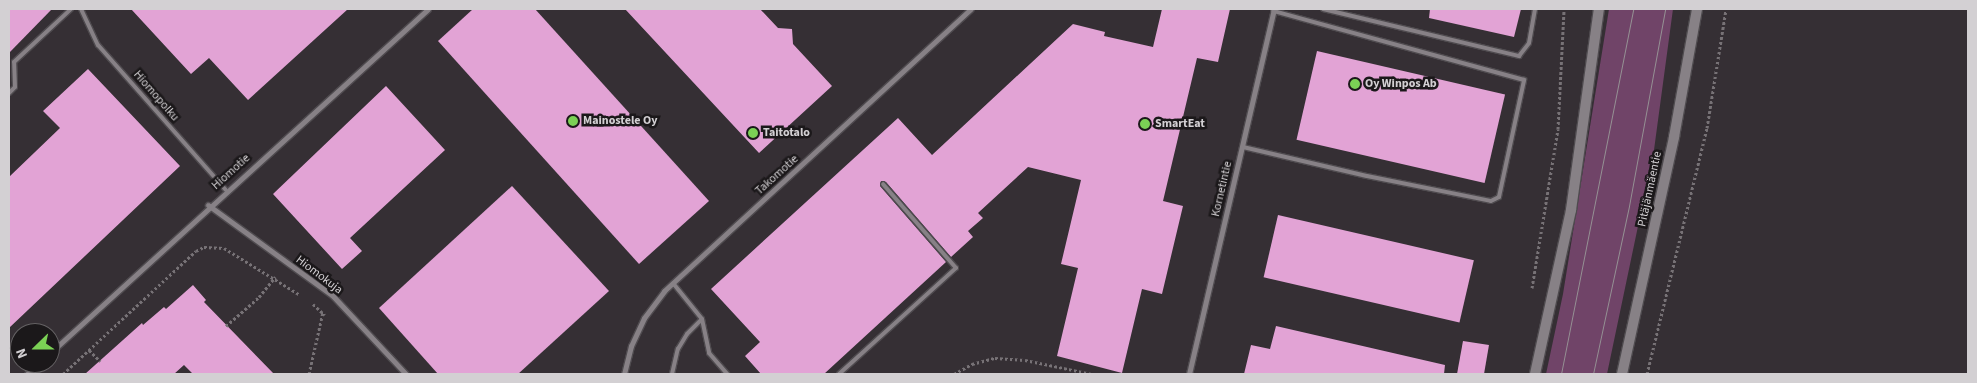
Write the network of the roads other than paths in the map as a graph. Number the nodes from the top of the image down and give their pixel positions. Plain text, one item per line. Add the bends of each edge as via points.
1 (71, 9) edge
2 (80, 9) edge
3 (428, 9) edge
4 (971, 9) edge
5 (1323, 9) edge
6 (1535, 9) edge
7 (1599, 9) edge
8 (1697, 9) edge
9 (1273, 10) edge
10 (9, 93) edge
11 (1243, 146) junction
12 (883, 184) dead end
13 (226, 190) junction
14 (208, 205) junction
15 (673, 283) junction
16 (702, 320) junction
17 (60, 344) edge
18 (406, 374) edge
19 (624, 374) edge
20 (672, 374) edge
21 (727, 374) edge
22 (839, 374) edge
23 (1189, 374) edge
24 (1535, 374) edge
25 (1622, 374) edge

1 - 10 lane via 14,62 15,87
2 - 13 lane, Hiomopolku via 98,45
3 - 13 street, Hiomotie
4 - 15 street, Takomotie
5 - 6 lane via 1519,56 1529,43
7 - 24 main road via 1571,210
8 - 25 main road, Pitäjänmäentie via 1674,137
9 - 11 street, Kornetintie
9 - 11 lane via 1524,80 1499,197 1491,201
11 - 23 street, Kornetintie
12 - 22 lane via 956,268
13 - 14 street, Hiomotie
14 - 17 street, Hiomotie
14 - 18 street, Hiomokuja via 332,295
15 - 16 lane
15 - 19 street, Takomotie via 644,318 631,346
16 - 20 lane via 687,334 675,358
16 - 21 lane via 709,353

